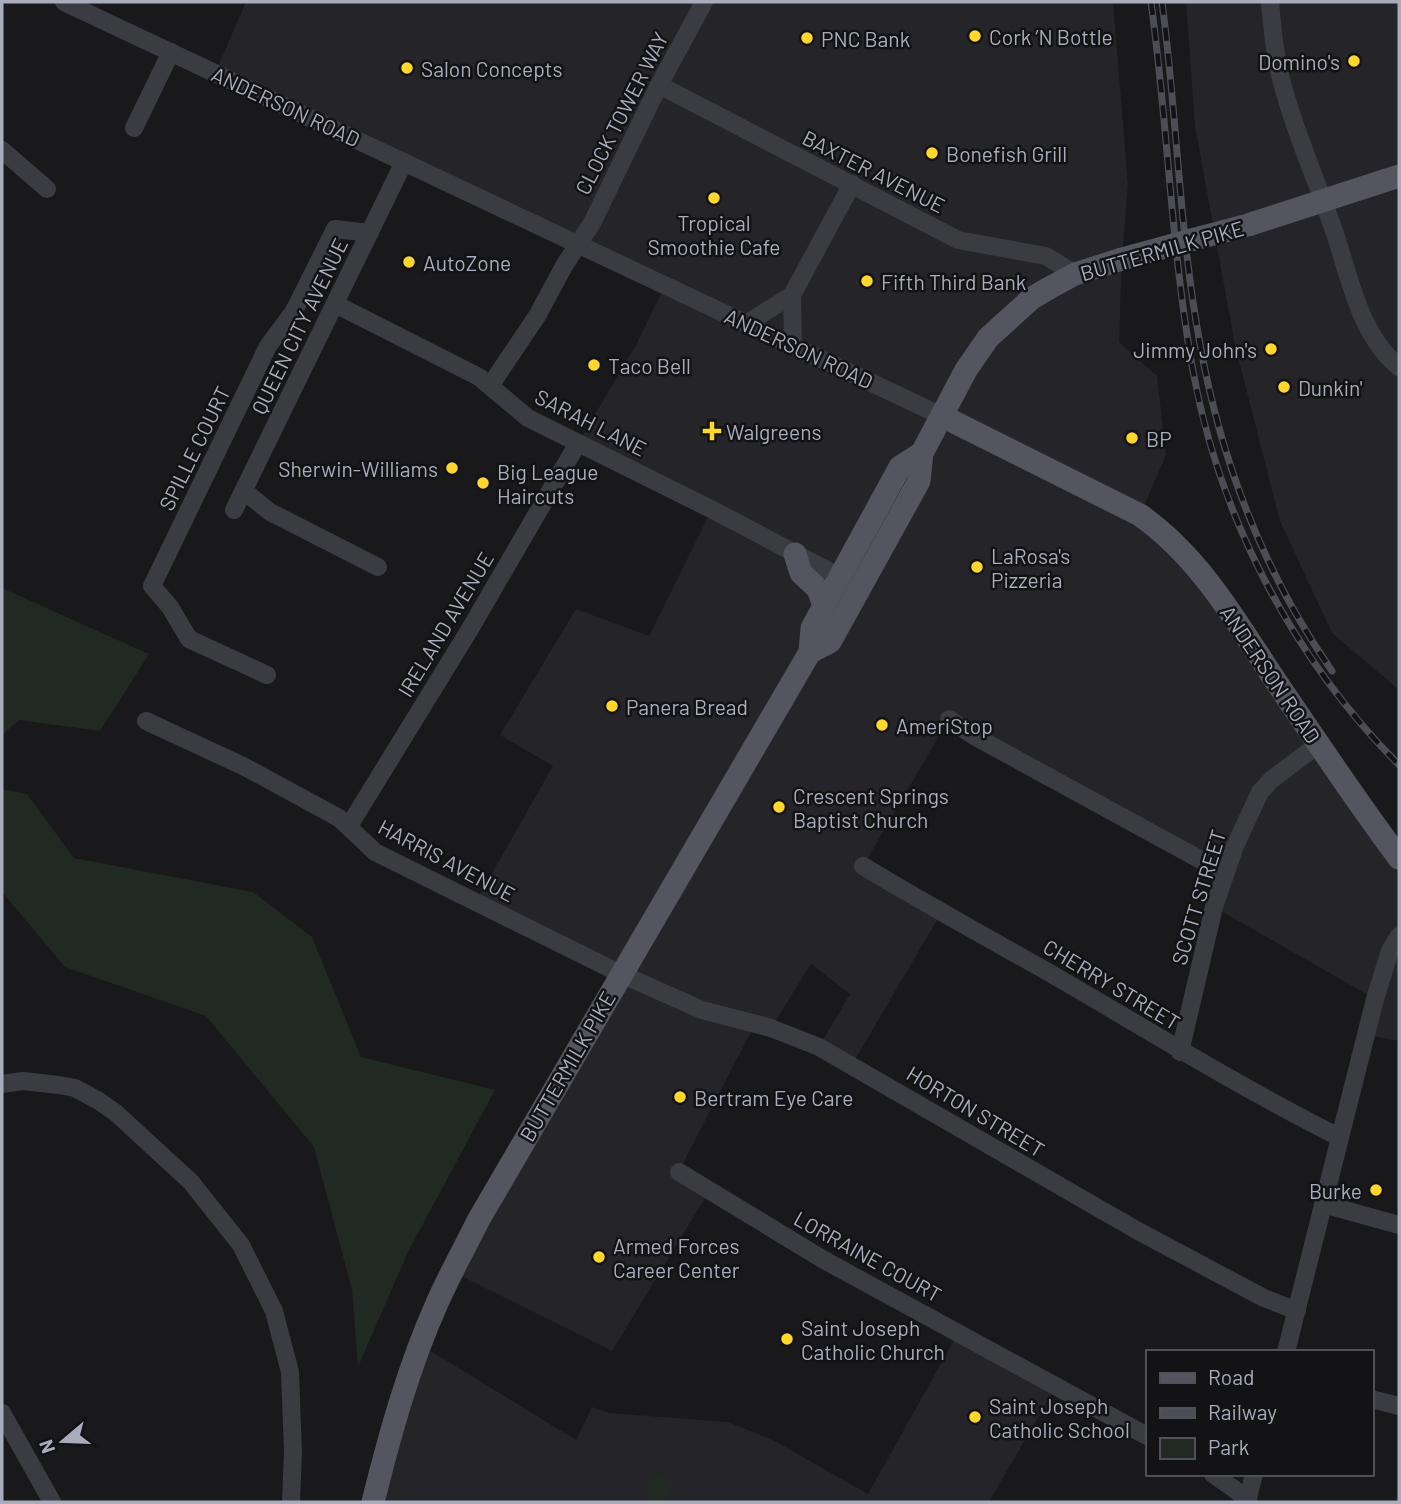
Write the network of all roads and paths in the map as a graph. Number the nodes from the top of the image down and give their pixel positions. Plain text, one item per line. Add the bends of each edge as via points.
1 (64, 2) edge
2 (704, 2) edge
3 (1270, 2) edge
4 (170, 52) junction
5 (659, 85) junction
6 (134, 128) dead end
7 (2, 150) edge
8 (404, 162) junction
9 (1399, 176) edge
10 (852, 184) junction
11 (47, 189) dead end
12 (1323, 200) junction
13 (370, 233) junction
14 (579, 244) junction
15 (1075, 274) junction
16 (792, 295) junction
17 (335, 304) junction
18 (746, 324) junction
19 (793, 344) junction
20 (1399, 367) edge
21 (490, 386) junction
22 (942, 416) junction
23 (578, 443) junction
24 (922, 453) junction
25 (244, 491) junction
26 (234, 510) dead end
27 (795, 554) junction
28 (378, 567) dead end
29 (840, 577) junction
30 (824, 605) junction
31 (810, 652) junction
32 (267, 675) dead end
33 (949, 719) dead end
34 (146, 721) dead end
35 (1319, 744) junction
36 (349, 826) junction
37 (1399, 858) edge
38 (863, 866) dead end
39 (1226, 870) junction
40 (1399, 936) edge
41 (621, 974) junction
42 (1180, 1052) junction
43 (2, 1084) edge
44 (1339, 1138) junction
45 (679, 1172) dead end
46 (1323, 1204) junction
47 (1399, 1225) edge
48 (1297, 1311) junction
49 (1287, 1350) edge
50 (1373, 1400) edge
51 (1399, 1406) edge
52 (2, 1413) edge
53 (1146, 1435) edge
54 (1216, 1476) edge
55 (1253, 1476) edge
56 (1247, 1501) edge
57 (52, 1502) edge
58 (291, 1502) edge
59 (373, 1502) edge

1 - 4 street, ANDERSON ROAD
2 - 5 street, CLOCK TOWER WAY
3 - 12 street via 1279,72
4 - 6 street
4 - 8 street, ANDERSON ROAD
5 - 10 street, BAXTER AVENUE
5 - 14 street, CLOCK TOWER WAY
7 - 11 street
8 - 13 street, QUEEN CITY AVENUE
8 - 14 street, ANDERSON ROAD
9 - 12 main road, BUTTERMILK PIKE
10 - 15 street, BAXTER AVENUE via 958,240 1046,256
10 - 16 street
12 - 15 main road, BUTTERMILK PIKE, bridge
12 - 20 street via 1364,320 1387,357
13 - 17 street, QUEEN CITY AVENUE
13 - 32 street, SPILLE COURT via 335,229 294,311 268,346 152,586 189,639
14 - 18 street, ANDERSON ROAD
14 - 21 street, CLOCK TOWER WAY
15 - 22 main road, BUTTERMILK PIKE via 1032,298 988,338
16 - 18 street
16 - 19 street
17 - 21 street, SARAH LANE
17 - 25 street, QUEEN CITY AVENUE
18 - 19 street, ANDERSON ROAD
19 - 22 street, ANDERSON ROAD
21 - 23 street, SARAH LANE via 528,418
22 - 24 main road, BUTTERMILK PIKE
22 - 35 main road, ANDERSON ROAD via 1140,515 1161,530 1192,559
23 - 27 street, SARAH LANE
23 - 36 street, IRELAND AVENUE
24 - 29 main road, BUTTERMILK PIKE via 900,467
24 - 31 main road, BUTTERMILK PIKE via 919,481 881,552 830,642
25 - 26 street, QUEEN CITY AVENUE
25 - 28 street via 270,512
27 - 29 street, SARAH LANE
27 - 30 main road via 801,573 818,589
29 - 30 main road, BUTTERMILK PIKE
30 - 31 main road, BUTTERMILK PIKE via 812,628
31 - 41 main road, BUTTERMILK PIKE
33 - 39 street
34 - 36 street, HARRIS AVENUE via 245,767
35 - 37 main road, ANDERSON ROAD
35 - 39 street, SCOTT STREET via 1260,792
36 - 41 street, HARRIS AVENUE via 375,852
38 - 42 street, CHERRY STREET
39 - 42 street, SCOTT STREET
40 - 44 street via 1375,999
41 - 48 street, HORTON STREET via 702,1010 771,1028 819,1047 1138,1231
41 - 59 main road, BUTTERMILK PIKE via 479,1219 438,1302 411,1370
42 - 44 street, CHERRY STREET
43 - 58 street via 59,1085 99,1101 191,1182 241,1245 274,1311 290,1372
44 - 46 street
45 - 53 street, LORRAINE COURT via 824,1260
46 - 47 street
46 - 48 street
48 - 49 street
50 - 51 street
52 - 57 street
54 - 56 street
55 - 56 street

